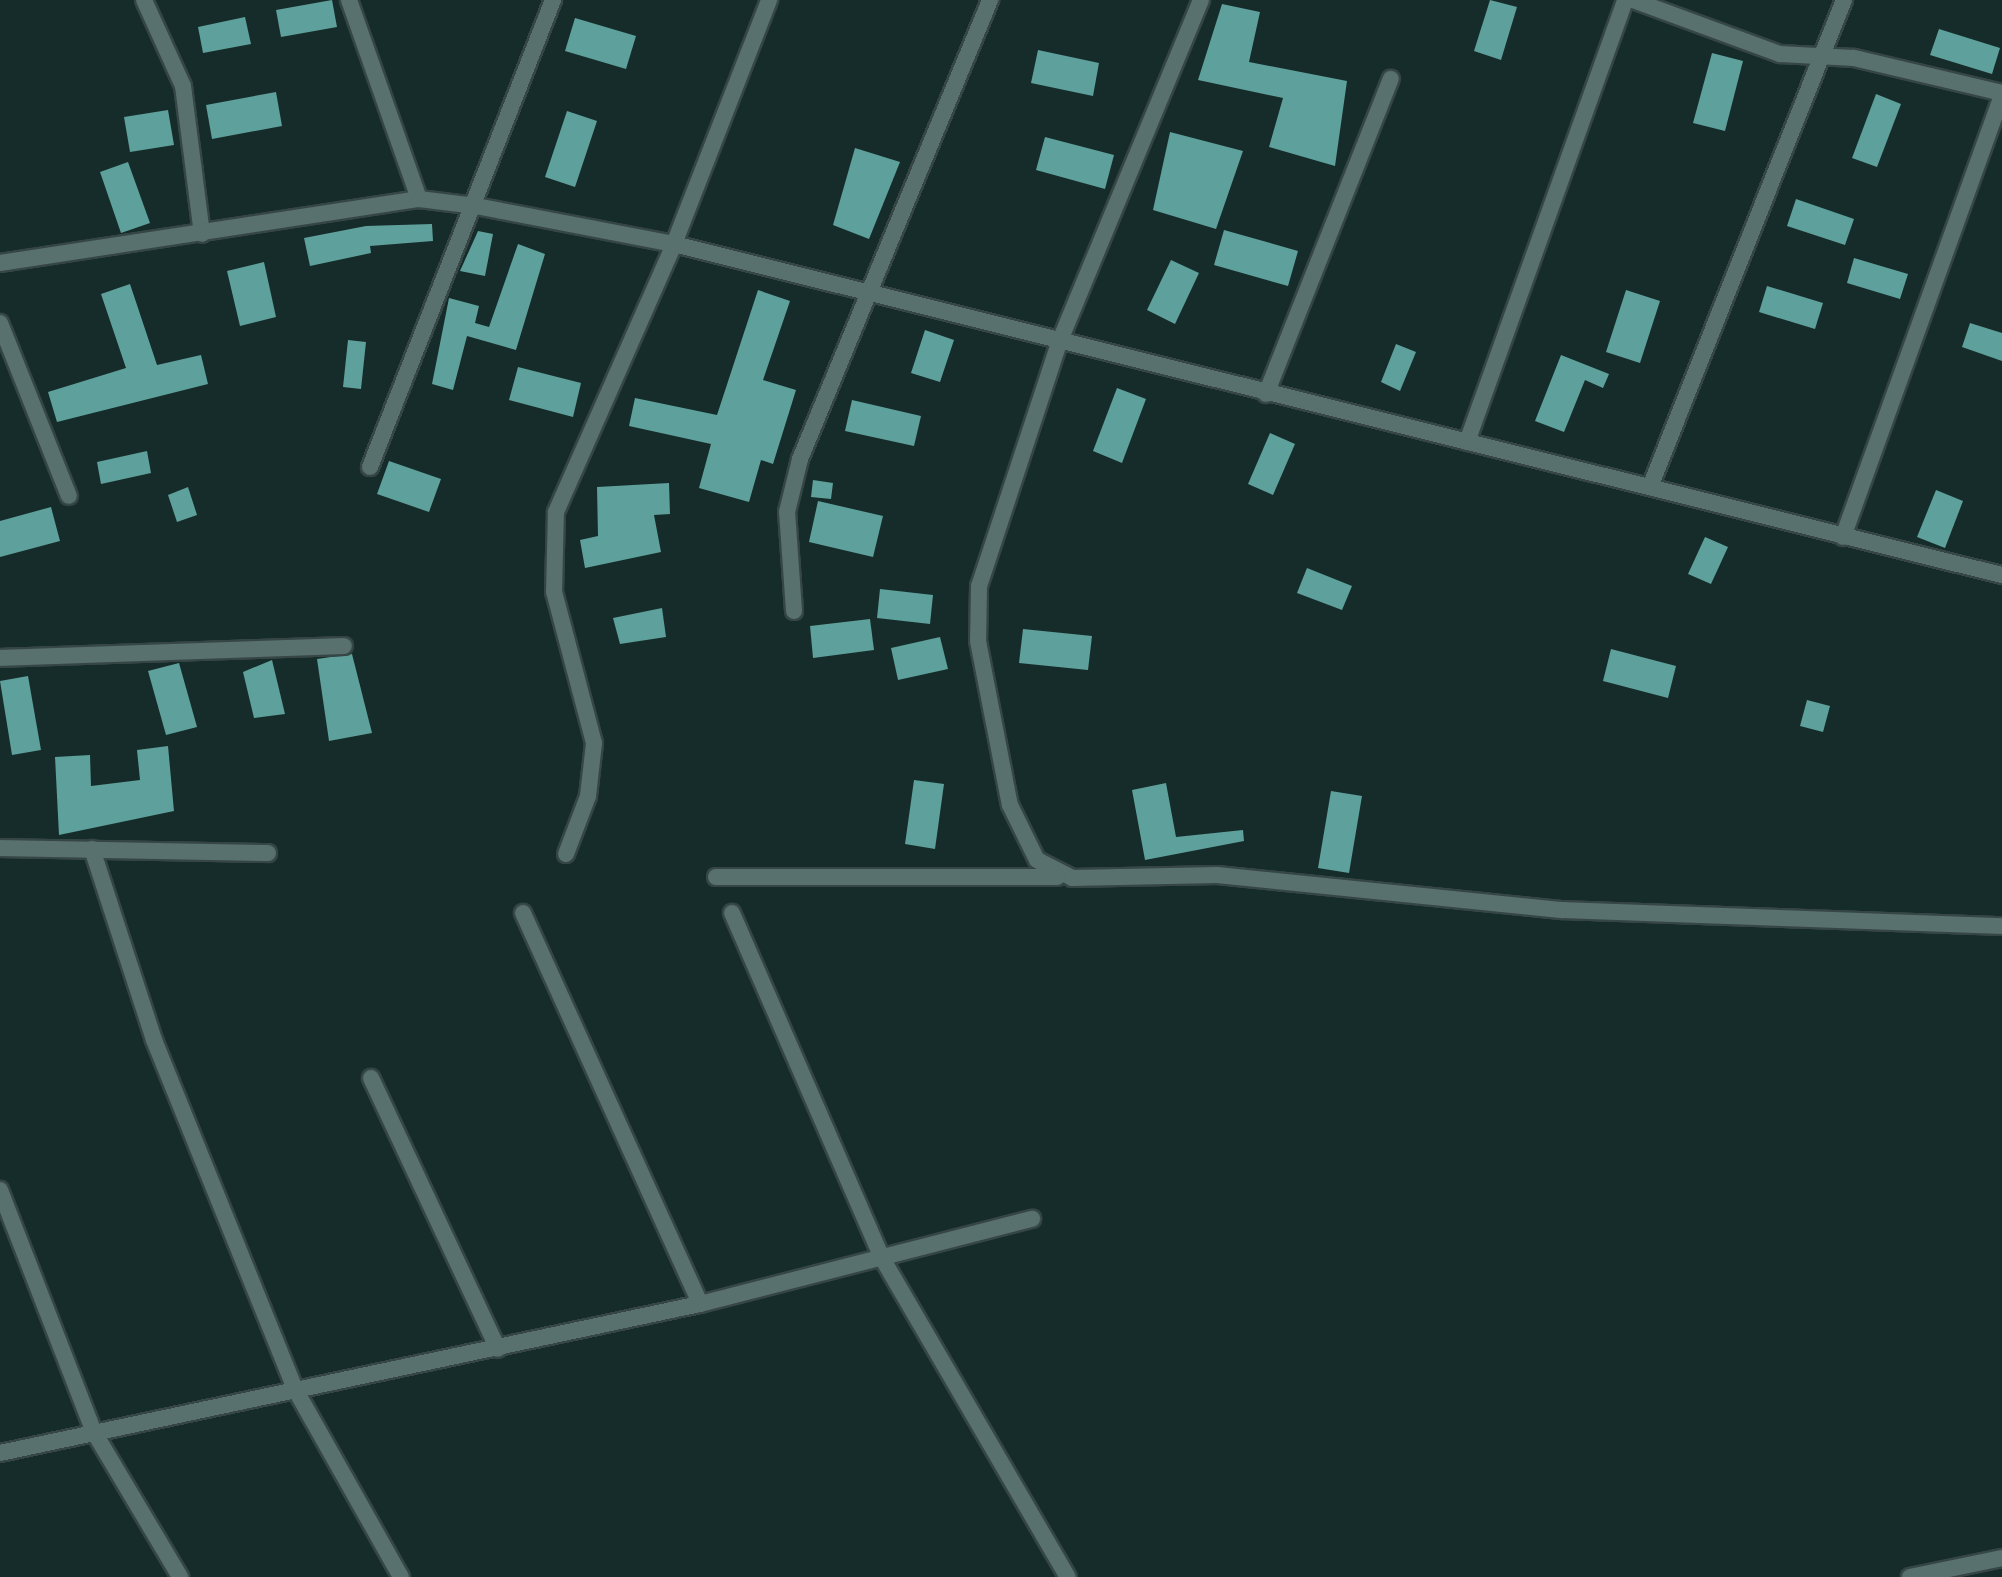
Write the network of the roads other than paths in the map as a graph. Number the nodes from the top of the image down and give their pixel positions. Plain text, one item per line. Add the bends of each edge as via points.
1 (144, 0) edge
2 (349, 0) edge
3 (553, 0) edge
4 (769, 0) edge
5 (990, 0) edge
6 (1201, 0) edge
7 (1625, 0) edge
8 (1633, 0) edge
9 (1844, 0) edge
10 (1820, 56) junction
11 (1391, 79) dead end
12 (2002, 94) edge
13 (419, 199) junction
14 (476, 206) junction
15 (202, 234) junction
16 (674, 244) junction
17 (0, 263) edge
18 (865, 291) junction
19 (0, 323) edge
20 (1060, 340) junction
21 (1266, 394) junction
22 (1467, 442) junction
23 (370, 467) dead end
24 (1650, 487) junction
25 (69, 496) dead end
26 (1843, 537) junction
27 (2002, 575) edge
28 (794, 611) dead end
29 (344, 646) dead end
30 (0, 658) edge
31 (0, 848) edge
32 (92, 849) junction
33 (268, 853) dead end
34 (566, 854) dead end
35 (716, 877) dead end
36 (1063, 877) junction
37 (523, 913) dead end
38 (732, 913) dead end
39 (2002, 926) edge
40 (371, 1078) dead end
41 (0, 1190) edge
42 (1032, 1219) dead end
43 (882, 1258) junction
44 (700, 1304) junction
45 (498, 1349) junction
46 (295, 1389) junction
47 (94, 1432) junction
48 (0, 1453) edge
49 (2002, 1558) edge
50 (180, 1577) edge
51 (401, 1577) edge
52 (1068, 1577) edge
53 (1910, 1577) edge

1 - 15 street via 183,86
2 - 13 street
3 - 14 street
4 - 16 street
5 - 18 street
6 - 20 street
7 - 22 street
8 - 10 street via 1780,54
9 - 10 street
10 - 12 street
10 - 24 street
11 - 21 street
12 - 26 street
13 - 14 street
13 - 15 street
14 - 16 street
14 - 23 street
15 - 17 street
16 - 18 street
16 - 34 street via 556,512 554,592 594,743 588,796
18 - 20 street
18 - 28 street via 787,512
19 - 25 street
20 - 21 street
20 - 36 street via 979,586 978,641 1010,805 1037,860
21 - 22 street
22 - 24 street
24 - 26 street
26 - 27 street
29 - 30 street
31 - 32 street
32 - 33 street
32 - 46 street via 154,1040
35 - 36 street
36 - 39 street via 1217,875 1563,910
37 - 44 street
38 - 43 street
40 - 45 street
41 - 47 street
42 - 43 street
43 - 44 street
43 - 52 street
44 - 45 street
45 - 46 street
46 - 47 street
46 - 51 street
47 - 48 street
47 - 50 street
49 - 53 street

